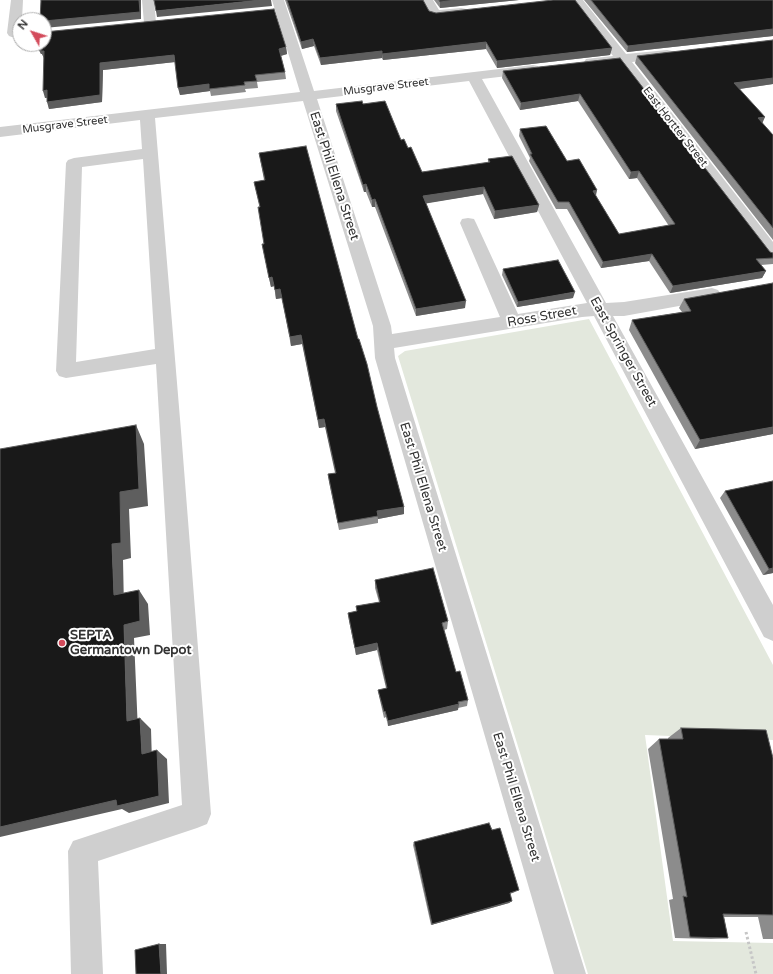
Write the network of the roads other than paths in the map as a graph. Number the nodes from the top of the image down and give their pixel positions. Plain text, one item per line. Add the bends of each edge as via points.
1 (17, 0) edge
2 (148, 0) edge
3 (427, 0) edge
4 (565, 0) edge
5 (569, 0) edge
6 (577, 0) edge
7 (276, 7) edge
8 (470, 11) edge
9 (16, 12) edge
10 (165, 22) edge
11 (150, 23) junction
12 (135, 25) edge
13 (678, 52) edge
14 (622, 59) junction
15 (582, 63) edge
16 (543, 68) edge
17 (473, 76) junction
18 (309, 96) junction
19 (147, 115) junction
20 (0, 132) edge
21 (150, 153) junction
22 (468, 223) dead end
23 (773, 254) edge
24 (732, 291) edge
25 (599, 309) junction
26 (512, 322) junction
27 (383, 343) junction
28 (165, 355) junction
29 (773, 629) edge
30 (87, 974) edge
31 (570, 974) edge

1 - 9 street
2 - 11 street
3 - 8 street via 434,14
4 - 5 street
6 - 14 street, East Hortter Street
7 - 18 street, East Phil Ellena Street
10 - 11 street
11 - 12 street
13 - 14 street
14 - 15 street
14 - 23 street, East Hortter Street
16 - 17 street, Musgrave Street
17 - 18 street, Musgrave Street
17 - 25 street, East Springer Street
18 - 19 street, Musgrave Street
18 - 27 street, East Phil Ellena Street via 382,326
19 - 20 street, Musgrave Street
19 - 21 street
21 - 28 street
21 - 28 street via 74,163 66,371
22 - 26 street
24 - 25 street, Ross Street via 624,309
25 - 26 street, Ross Street
25 - 29 street, East Springer Street
26 - 27 street, Ross Street
27 - 31 street, East Phil Ellena Street via 385,358
28 - 30 street via 197,814 83,851

